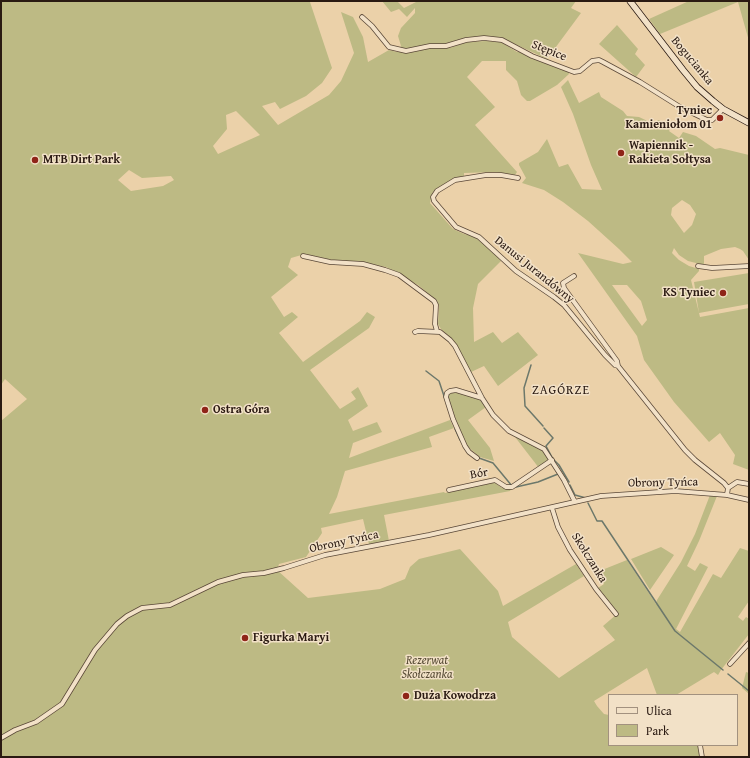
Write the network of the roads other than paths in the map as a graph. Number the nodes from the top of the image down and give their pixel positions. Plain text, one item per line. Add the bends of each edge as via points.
1 (630, 1) edge
2 (362, 17) dead end
3 (723, 109) junction
4 (749, 123) edge
5 (518, 178) dead end
6 (303, 256) dead end
7 (698, 266) dead end
8 (749, 266) edge
9 (574, 276) dead end
10 (437, 331) junction
11 (415, 332) dead end
12 (618, 366) junction
13 (482, 398) junction
14 (477, 458) dead end
15 (552, 460) junction
16 (749, 484) edge
17 (728, 488) junction
18 (449, 490) dead end
19 (727, 495) junction
20 (749, 500) edge
21 (575, 502) junction
22 (552, 508) junction
23 (616, 614) dead end
24 (749, 643) edge
25 (730, 664) dead end
26 (1, 738) edge
27 (700, 746) edge
28 (702, 757) edge

1 - 3 street, Bogucianka via 688,76
2 - 3 street, Stępice via 389,47 406,50 446,46 484,38 502,40 532,56 574,72 580,71 592,61 599,60 707,120 712,120
3 - 4 street, Bogucianka
5 - 12 street, Danusi Jurandówny via 486,175 455,180 437,191 433,197 456,227 479,237 516,270 564,305 605,355
6 - 10 street via 330,262 364,264 399,275 434,301
7 - 8 street
9 - 12 street via 564,283 564,288 617,361
10 - 11 street
10 - 13 street via 446,335 455,346
12 - 17 street, Danusi Jurandówny via 685,450
13 - 14 street via 456,390 446,393 453,419 465,446
13 - 15 street via 501,424 509,431 544,449
15 - 18 street, Bór via 512,487 506,487 495,480
15 - 21 street
16 - 17 street via 737,482
17 - 19 street
19 - 20 street, Obrony Tyńca
19 - 21 street, Obrony Tyńca via 675,491 616,494
21 - 22 street, Obrony Tyńca
22 - 23 street, Skołczanka via 570,550
22 - 26 street, Obrony Tyńca via 325,555 264,573 243,575 218,582 170,605 142,608 127,616 108,634 62,704 36,722
24 - 25 street
27 - 28 street

